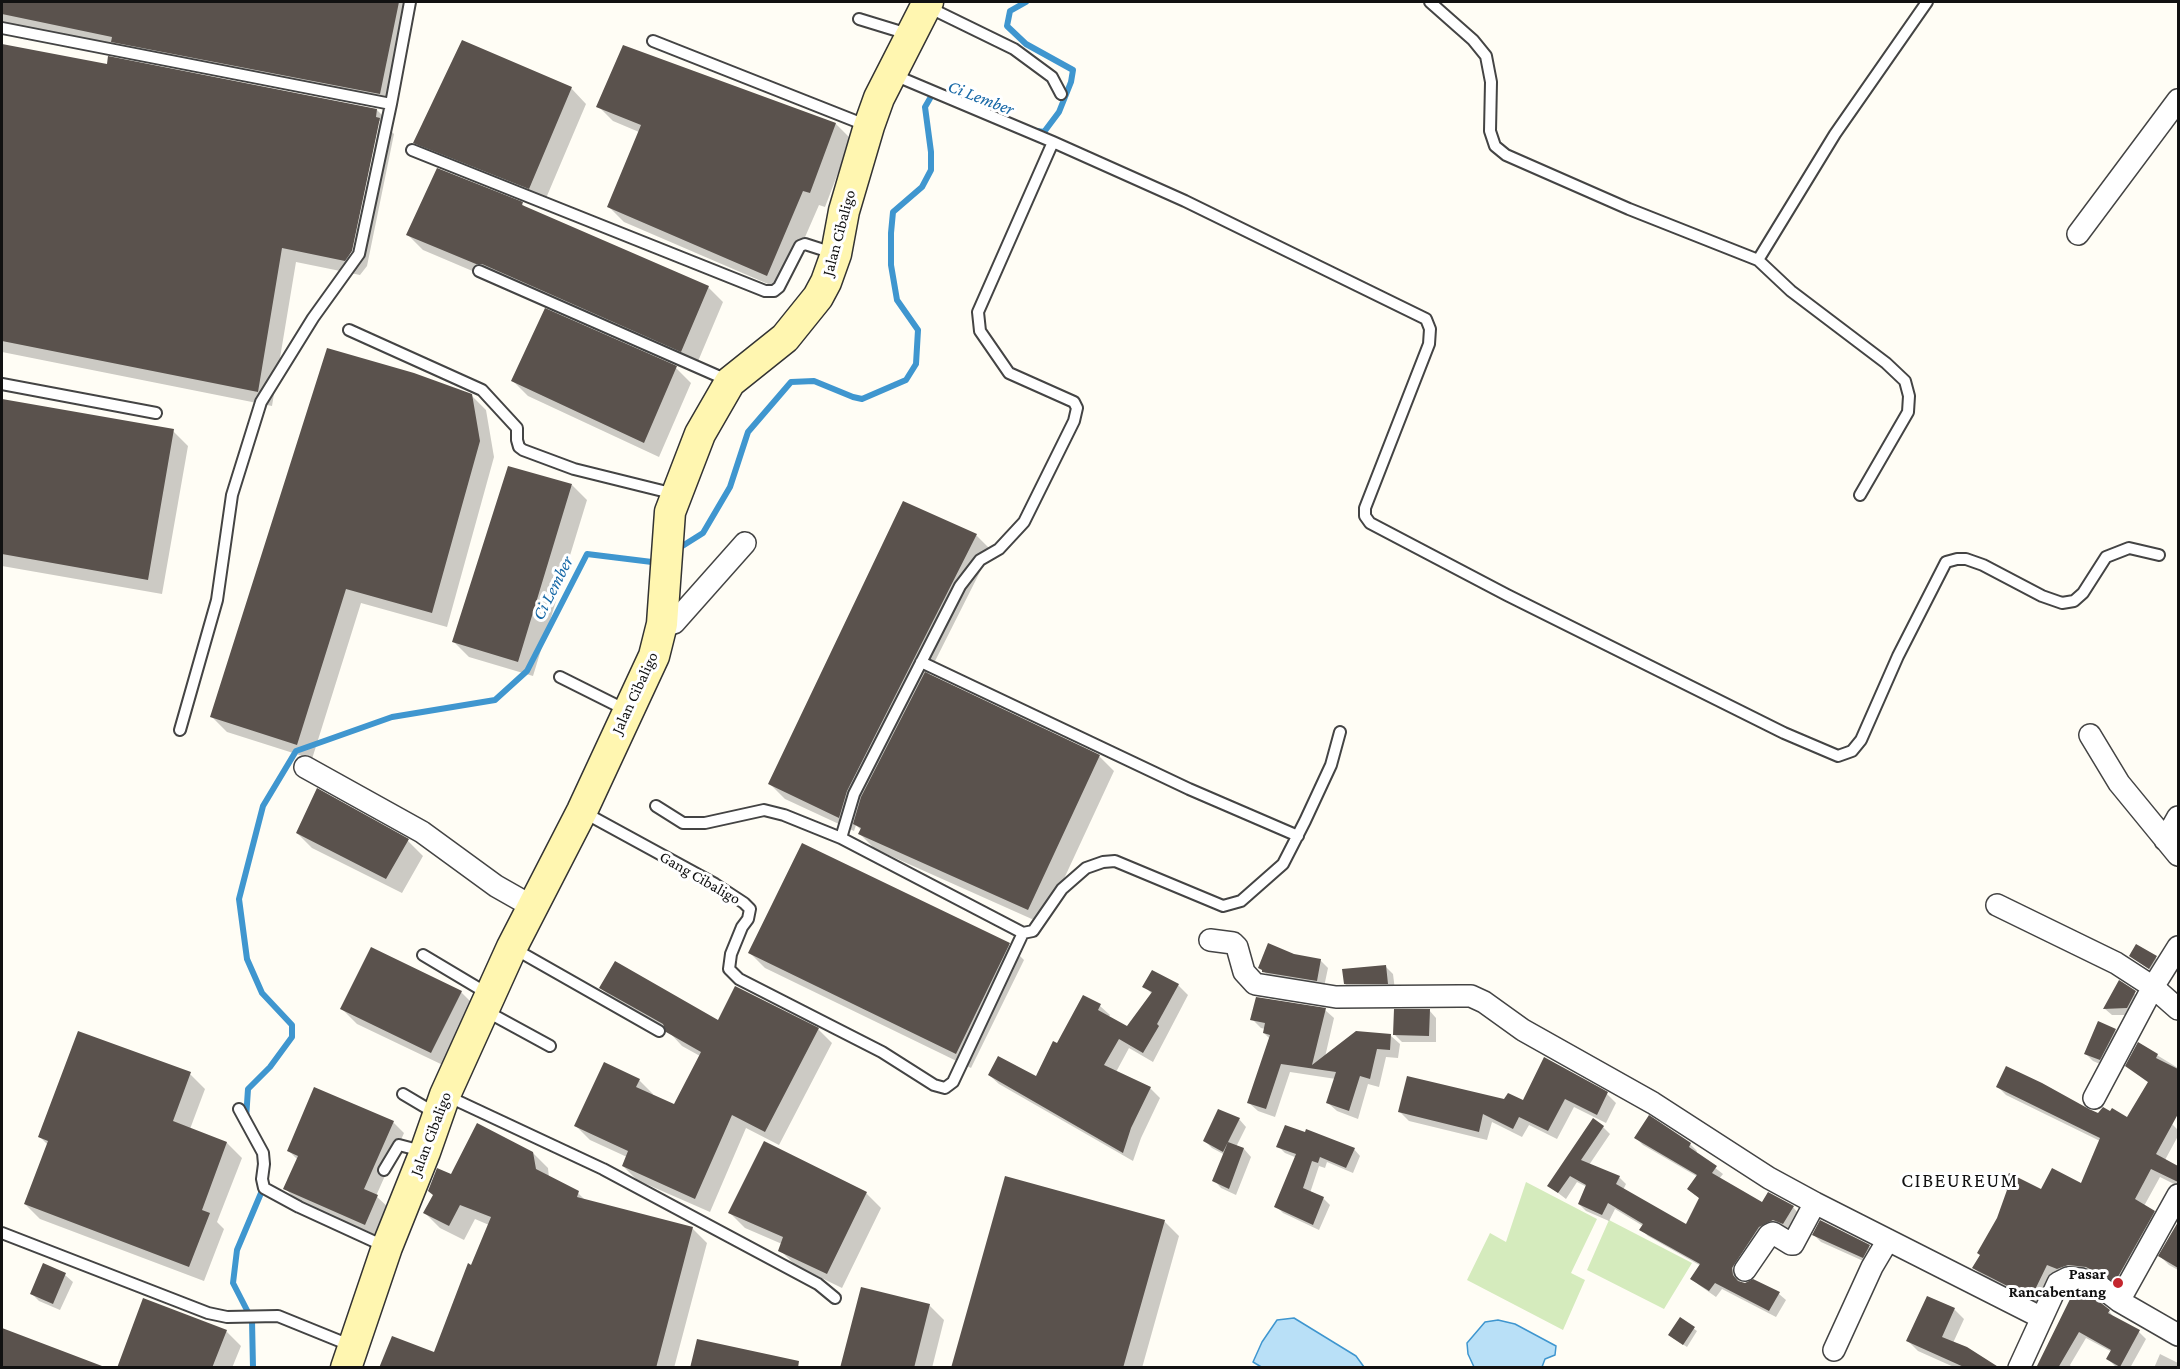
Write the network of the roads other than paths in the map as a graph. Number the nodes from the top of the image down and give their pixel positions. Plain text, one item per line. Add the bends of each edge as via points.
1 (410, 2) edge
2 (1430, 2) edge
3 (1927, 2) edge
4 (926, 4) edge
5 (860, 19) dead end
6 (2, 28) edge
7 (910, 34) junction
8 (653, 41) dead end
9 (891, 74) junction
10 (1061, 93) dead end
11 (2178, 100) edge
12 (391, 104) junction
13 (869, 126) junction
14 (1053, 142) junction
15 (412, 150) dead end
16 (2078, 234) dead end
17 (836, 254) junction
18 (1758, 260) junction
19 (479, 271) dead end
20 (349, 330) dead end
21 (730, 382) junction
22 (2, 384) edge
23 (156, 413) dead end
24 (675, 495) junction
25 (1860, 495) dead end
26 (745, 543) dead end
27 (2158, 555) dead end
28 (662, 624) junction
29 (921, 663) junction
30 (560, 677) dead end
31 (628, 711) junction
32 (180, 730) dead end
33 (1340, 732) dead end
34 (2090, 735) dead end
35 (305, 767) dead end
36 (656, 806) dead end
37 (582, 811) junction
38 (2178, 817) edge
39 (1298, 836) junction
40 (842, 838) junction
41 (2172, 848) edge
42 (1997, 905) dead end
43 (533, 908) junction
44 (1023, 933) junction
45 (1210, 940) dead end
46 (512, 947) junction
47 (2178, 947) edge
48 (423, 955) dead end
49 (2152, 987) junction
50 (487, 1003) junction
51 (2178, 1009) edge
52 (659, 1031) dead end
53 (550, 1046) dead end
54 (404, 1094) dead end
55 (2094, 1098) dead end
56 (442, 1105) junction
57 (239, 1109) dead end
58 (425, 1152) junction
59 (384, 1170) dead end
60 (2178, 1195) edge
61 (1815, 1203) junction
62 (2, 1233) edge
63 (1888, 1240) junction
64 (387, 1247) junction
65 (1745, 1270) dead end
66 (835, 1298) dead end
67 (2119, 1301) junction
68 (2042, 1318) junction
69 (2178, 1335) edge
70 (1834, 1350) dead end
71 (350, 1357) edge
72 (2019, 1368) edge

1 - 12 lane
2 - 18 lane via 1486,56 1491,82 1490,131 1495,146 1506,155
3 - 18 lane via 1835,134
4 - 7 main road, Jalan Cibaligo
4 - 10 lane via 1014,49 1052,77
5 - 7 lane
6 - 12 lane
7 - 9 main road, Jalan Cibaligo
8 - 13 lane
9 - 13 main road, Jalan Cibaligo
9 - 14 lane
11 - 16 street
12 - 32 lane via 359,254 313,318 261,402 232,495 217,600
13 - 17 main road, Jalan Cibaligo
14 - 27 lane via 1185,201 1426,319 1429,344 1365,508 1370,523 1784,733 1838,756 1852,751 1861,740 1946,562 1966,559 1983,565 2042,597 2062,603 2074,601 2083,593 2106,557 2129,548
14 - 29 lane via 978,312 980,331 1009,373 1069,399 1077,408 1024,522 999,549 970,571
15 - 17 lane via 765,291 779,287 800,246 806,244
17 - 21 main road, Jalan Cibaligo via 826,282 804,316 785,338
18 - 25 lane via 1905,381 1908,412
19 - 21 lane
20 - 24 lane via 482,390 517,428 517,440 523,450 574,469
21 - 24 main road, Jalan Cibaligo via 700,434
22 - 23 lane
24 - 28 main road, Jalan Cibaligo via 670,512
26 - 28 street via 674,623
28 - 31 main road, Jalan Cibaligo via 654,656
29 - 39 lane
29 - 40 lane via 854,794
30 - 31 lane
31 - 37 main road, Jalan Cibaligo
33 - 39 lane via 1331,765
34 - 41 street via 2119,783
35 - 43 street via 422,832
36 - 40 lane via 683,823 705,823 764,810
37 - 43 main road, Jalan Cibaligo
37 - 44 lane, Gang Cibaligo via 715,884 750,909 731,954 729,969 739,979 882,1052 934,1085 945,1088 952,1082
38 - 41 street
39 - 44 lane via 1283,864 1241,901 1223,906 1115,861 1103,862 1086,868 1062,889 1033,931
40 - 44 lane
42 - 49 street via 2116,963
43 - 46 main road, Jalan Cibaligo
45 - 61 street via 1238,947 1244,972 1255,984 1336,997 1471,996
46 - 50 main road, Jalan Cibaligo
46 - 52 lane
47 - 49 street
48 - 50 lane
49 - 51 street
49 - 55 street
50 - 53 lane
50 - 56 main road, Jalan Cibaligo
54 - 56 lane
56 - 58 main road, Jalan Cibaligo
56 - 66 lane via 466,1106 603,1169 818,1284
57 - 64 lane via 263,1154 264,1188
58 - 59 lane via 399,1145
58 - 64 main road, Jalan Cibaligo
60 - 67 street
61 - 63 street
61 - 65 street via 1793,1244 1773,1233 1769,1235
62 - 71 lane via 208,1313 227,1317 278,1316
63 - 68 street
63 - 70 street
64 - 71 main road, Jalan Cibaligo
67 - 68 street via 2102,1288 2068,1278 2058,1283
67 - 69 street
68 - 72 street

